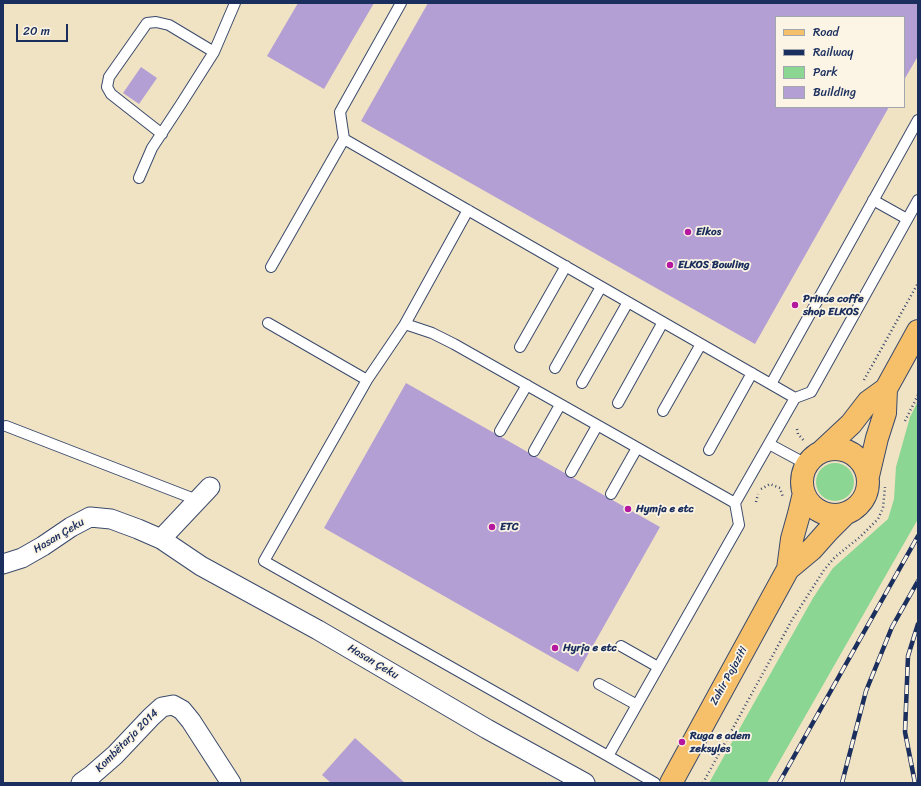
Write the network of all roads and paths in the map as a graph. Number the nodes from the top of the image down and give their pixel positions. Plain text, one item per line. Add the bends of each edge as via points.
1 (235, 3) edge
2 (401, 3) edge
3 (214, 52) junction
4 (918, 120) edge
5 (162, 134) junction
6 (344, 139) junction
7 (139, 178) dead end
8 (874, 200) junction
9 (918, 200) edge
10 (468, 210) junction
11 (908, 219) junction
12 (566, 266) junction
13 (271, 267) dead end
14 (918, 283) edge
15 (601, 287) junction
16 (628, 302) junction
17 (664, 322) junction
18 (268, 323) dead end
19 (405, 324) junction
20 (918, 331) edge
21 (701, 344) junction
22 (520, 347) dead end
23 (555, 368) dead end
24 (752, 373) junction
25 (367, 380) junction
26 (582, 383) dead end
27 (771, 384) junction
28 (862, 384) dead end
29 (527, 385) junction
30 (886, 389) junction
31 (918, 395) edge
32 (795, 398) junction
33 (618, 403) dead end
34 (560, 404) junction
35 (662, 411) dead end
36 (6, 426) dead end
37 (597, 426) junction
38 (902, 426) dead end
39 (797, 430) dead end
40 (500, 431) dead end
41 (769, 444) junction
42 (638, 448) junction
43 (709, 450) dead end
44 (534, 451) dead end
45 (813, 453) junction
46 (571, 472) dead end
47 (877, 478) junction
48 (203, 493) joint
49 (804, 493) junction
50 (611, 494) dead end
51 (783, 498) dead end
52 (756, 502) dead end
53 (735, 504) junction
54 (845, 514) junction
55 (161, 539) junction
56 (3, 564) edge
57 (788, 569) junction
58 (620, 646) dead end
59 (658, 667) junction
60 (599, 684) dead end
61 (637, 705) junction
62 (608, 756) junction
63 (671, 781) edge
64 (81, 783) edge
65 (231, 783) edge
66 (585, 783) edge
67 (703, 783) edge

1 - 3 lane
2 - 6 lane via 340,112
3 - 5 lane
3 - 5 lane via 169,25 147,23 109,77 107,87 111,94
4 - 8 lane
5 - 7 lane via 152,148
6 - 10 lane
6 - 13 lane
8 - 11 lane
8 - 27 lane
9 - 11 lane
10 - 12 lane
10 - 19 lane
11 - 32 lane via 811,392
12 - 15 lane
12 - 22 lane
14 - 28 path
15 - 16 lane
15 - 23 lane
16 - 17 lane
16 - 26 lane
17 - 21 lane
17 - 33 lane
18 - 25 lane
19 - 25 lane
19 - 29 lane via 432,333
20 - 30 main road
21 - 24 lane
21 - 35 lane
24 - 27 lane
24 - 43 lane
25 - 62 lane via 264,561
27 - 32 lane
29 - 34 lane
29 - 40 lane
30 - 45 main road via 868,402 851,424
30 - 47 main road via 885,413 877,438
31 - 38 path
32 - 41 lane
34 - 37 lane
34 - 44 lane
36 - 48 lane
37 - 42 lane
37 - 46 lane
39 - 45 path
41 - 45 lane
41 - 53 lane
42 - 50 lane
42 - 53 lane
45 - 47 main road via 833,449 851,453
45 - 49 main road via 804,469
47 - 54 main road via 868,486 861,504
47 - 67 path via 883,508 878,518 824,570 792,620
48 - 55 street
49 - 54 main road via 817,510 835,516
49 - 57 main road, Zahir Pajaziti via 792,539
51 - 52 path via 780,488 770,484 761,488
53 - 59 lane via 739,525
54 - 57 main road, Zahir Pajaziti via 812,549
55 - 56 street, Hasan Çeku via 111,519 90,518 22,558
55 - 66 street, Hasan Çeku via 201,566
57 - 63 main road, Zahir Pajaziti
58 - 59 lane
59 - 61 lane
60 - 61 lane
61 - 62 lane
62 - 63 lane
64 - 65 street, Kombëtarja 2014 via 115,755 151,716 162,707 173,705 182,710 191,721

